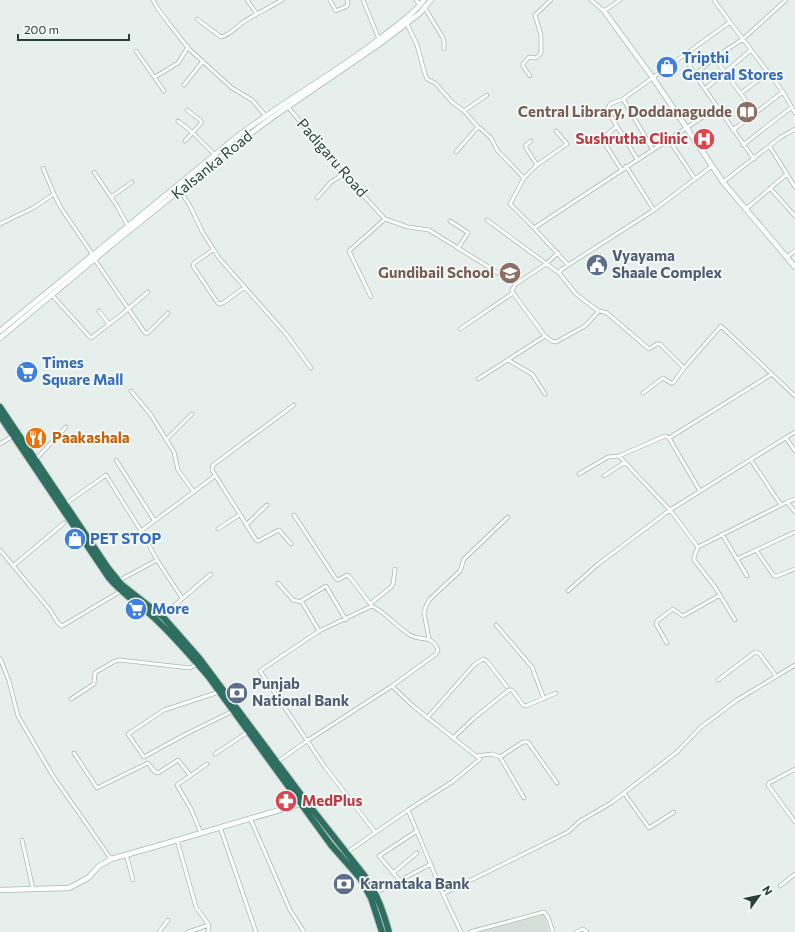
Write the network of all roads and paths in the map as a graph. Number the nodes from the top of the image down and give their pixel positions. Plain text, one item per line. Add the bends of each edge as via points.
1 (153, 0) edge
2 (247, 0) edge
3 (282, 0) edge
4 (330, 0) edge
5 (347, 0) edge
6 (363, 0) edge
7 (416, 0) edge
8 (551, 0) edge
9 (591, 0) edge
10 (620, 0) edge
11 (714, 0) edge
12 (786, 0) edge
13 (425, 3) edge
14 (604, 11) junction
15 (257, 14) junction
16 (197, 19) dead end
17 (730, 22) junction
18 (407, 24) junction
19 (379, 39) junction
20 (743, 39) junction
21 (188, 47) junction
22 (444, 49) dead end
23 (751, 50) junction
24 (136, 51) dead end
25 (684, 55) junction
26 (714, 58) junction
27 (203, 61) junction
28 (725, 71) junction
29 (768, 73) junction
30 (695, 75) junction
31 (530, 76) dead end
32 (155, 77) junction
33 (653, 78) junction
34 (184, 85) dead end
35 (705, 89) junction
36 (164, 91) dead end
37 (783, 92) junction
38 (741, 93) junction
39 (487, 95) dead end
40 (623, 99) junction
41 (288, 107) junction
42 (718, 107) junction
43 (792, 107) junction
44 (186, 110) dead end
45 (464, 111) junction
46 (795, 113) edge
47 (756, 114) junction
48 (266, 115) junction
49 (178, 121) dead end
50 (617, 126) junction
51 (478, 127) junction
52 (686, 127) junction
53 (795, 129) edge
54 (733, 130) junction
55 (556, 131) dead end
56 (193, 133) junction
57 (669, 140) junction
58 (185, 141) dead end
59 (531, 141) dead end
60 (743, 144) junction
61 (770, 146) junction
62 (653, 150) junction
63 (456, 152) dead end
64 (214, 155) junction
65 (754, 159) junction
66 (637, 160) junction
67 (538, 166) junction
68 (626, 166) junction
69 (712, 166) junction
70 (43, 168) dead end
71 (621, 169) junction
72 (94, 172) dead end
73 (344, 174) junction
74 (787, 174) junction
75 (524, 178) junction
76 (695, 179) junction
77 (132, 182) dead end
78 (723, 182) junction
79 (795, 187) edge
80 (770, 188) junction
81 (180, 191) junction
82 (54, 194) junction
83 (111, 197) junction
84 (317, 198) dead end
85 (746, 209) junction
86 (654, 210) junction
87 (795, 216) edge
88 (385, 219) junction
89 (487, 220) dead end
90 (450, 221) dead end
91 (0, 224) edge
92 (128, 226) junction
93 (534, 228) junction
94 (458, 248) junction
95 (213, 250) junction
96 (795, 251) edge
97 (558, 253) junction
98 (94, 257) junction
99 (787, 257) junction
100 (546, 264) junction
101 (568, 265) junction
102 (795, 267) edge
103 (559, 273) junction
104 (516, 284) junction
105 (245, 287) junction
106 (148, 292) dead end
107 (513, 293) junction
108 (52, 295) junction
109 (371, 297) dead end
110 (129, 308) junction
111 (99, 311) dead end
112 (599, 311) junction
113 (168, 313) dead end
114 (109, 324) junction
115 (460, 329) dead end
116 (0, 332) edge
117 (545, 336) junction
118 (0, 338) edge
119 (508, 360) junction
120 (311, 368) dead end
121 (684, 368) junction
122 (772, 374) junction
123 (478, 379) dead end
124 (131, 390) dead end
125 (643, 393) dead end
126 (545, 394) dead end
127 (795, 396) edge
128 (294, 405) dead end
129 (0, 408) edge
130 (192, 414) dead end
131 (0, 416) edge
132 (66, 427) dead end
133 (795, 432) edge
134 (13, 436) junction
135 (669, 438) junction
136 (786, 438) junction
137 (166, 440) junction
138 (0, 444) edge
139 (795, 451) edge
140 (619, 456) junction
141 (35, 460) junction
142 (116, 460) dead end
143 (752, 460) junction
144 (625, 462) junction
145 (579, 474) dead end
146 (215, 476) junction
147 (604, 476) dead end
148 (700, 491) junction
149 (194, 492) junction
150 (795, 499) edge
151 (787, 502) junction
152 (64, 504) junction
153 (267, 505) dead end
154 (781, 505) junction
155 (670, 510) junction
156 (795, 512) edge
157 (239, 515) junction
158 (294, 515) dead end
159 (508, 517) dead end
160 (154, 520) junction
161 (64, 523) dead end
162 (246, 525) junction
163 (218, 529) dead end
164 (141, 531) junction
165 (795, 532) edge
166 (722, 534) junction
167 (291, 544) dead end
168 (698, 546) junction
169 (0, 550) edge
170 (756, 550) junction
171 (737, 559) junction
172 (157, 560) junction
173 (13, 566) junction
174 (395, 569) dead end
175 (795, 569) edge
176 (211, 574) dead end
177 (747, 576) dead end
178 (116, 583) junction
179 (278, 583) dead end
180 (121, 591) junction
181 (568, 591) dead end
182 (720, 595) junction
183 (182, 598) junction
184 (301, 601) junction
185 (371, 605) junction
186 (162, 616) junction
187 (346, 620) junction
188 (735, 620) dead end
189 (496, 625) dead end
190 (319, 631) junction
191 (429, 639) junction
192 (667, 643) dead end
193 (0, 658) edge
194 (197, 664) junction
195 (795, 665) edge
196 (776, 676) junction
197 (718, 680) dead end
198 (392, 686) junction
199 (507, 687) dead end
200 (219, 692) junction
201 (556, 693) dead end
202 (544, 698) junction
203 (70, 699) dead end
204 (233, 711) junction
205 (428, 718) junction
206 (248, 732) junction
207 (453, 738) junction
208 (307, 741) junction
209 (74, 753) dead end
210 (215, 754) dead end
211 (476, 756) junction
212 (144, 757) junction
213 (500, 757) junction
214 (276, 762) junction
215 (148, 763) junction
216 (207, 764) dead end
217 (795, 769) edge
218 (190, 775) junction
219 (557, 783) dead end
220 (624, 793) junction
221 (524, 798) dead end
222 (300, 804) junction
223 (408, 810) junction
224 (674, 812) dead end
225 (250, 818) junction
226 (795, 822) edge
227 (220, 827) junction
228 (417, 831) junction
229 (375, 832) junction
230 (201, 833) junction
231 (22, 840) dead end
232 (177, 840) junction
233 (333, 843) junction
234 (346, 853) junction
235 (416, 853) dead end
236 (126, 854) junction
237 (111, 859) junction
238 (431, 864) junction
239 (393, 873) junction
240 (795, 874) edge
241 (132, 880) dead end
242 (400, 881) junction
243 (780, 886) dead end
244 (33, 889) junction
245 (0, 890) edge
246 (376, 893) junction
247 (443, 894) junction
248 (168, 920) dead end
249 (209, 925) junction
250 (159, 932) edge
251 (188, 932) edge
252 (208, 932) edge
253 (256, 932) edge
254 (304, 932) edge
255 (382, 932) edge
256 (389, 932) edge
257 (461, 932) edge
258 (470, 932) edge
259 (553, 932) edge
260 (576, 932) edge
261 (587, 932) edge

1 - 21 street via 163,17
2 - 15 street
3 - 15 street
4 - 5 street via 336,11 347,6
6 - 19 street
7 - 13 street
8 - 31 street via 535,16 541,34 541,53 536,58 528,58 523,64
9 - 14 street
10 - 14 street
11 - 17 street
12 - 20 street
13 - 18 main road, Kalsanka Road
13 - 19 main road
13 - 22 street via 444,40
14 - 33 main road
15 - 16 street via 221,37
17 - 20 street
17 - 25 street
18 - 41 main road, Kalsanka Road
18 - 45 street via 417,45 427,79 434,82 452,103
19 - 48 main road
20 - 23 street
20 - 26 street
21 - 27 street
21 - 32 street via 178,63
23 - 28 street
23 - 29 street
24 - 32 street
25 - 30 street
25 - 33 street
26 - 28 street
26 - 30 street
27 - 34 street
27 - 48 street via 232,88 252,100
28 - 35 street
28 - 38 street
29 - 37 street
29 - 38 street
30 - 35 street
32 - 36 street
33 - 40 street
33 - 52 main road
35 - 42 street
37 - 43 street
37 - 47 street
38 - 47 street
39 - 45 street
40 - 50 street via 610,104 607,110
40 - 62 street
41 - 73 street, Padigaru Road
41 - 81 main road, Kalsanka Road
42 - 52 street
42 - 54 street
43 - 46 street
43 - 60 street
44 - 56 street via 202,122
45 - 51 street
47 - 54 street
48 - 64 main road
49 - 56 street
50 - 66 street
50 - 71 street via 602,139
51 - 63 street
51 - 75 street via 491,138 497,150
52 - 57 street
52 - 69 main road
53 - 61 street
54 - 60 street
55 - 67 street via 567,144
56 - 58 street
56 - 64 street
57 - 62 street
57 - 76 street
59 - 67 street via 526,148
60 - 65 street
61 - 65 street
61 - 74 street
62 - 66 street
64 - 92 main road
65 - 78 street
66 - 68 street
67 - 75 street
68 - 71 street
68 - 86 street
69 - 76 street
69 - 78 main road
70 - 82 street
71 - 93 street
72 - 83 street
73 - 84 street via 331,182
73 - 88 street, Padigaru Road
74 - 79 street
74 - 80 street
75 - 93 street via 510,204
76 - 86 street
77 - 83 street
78 - 85 main road
80 - 85 street
80 - 87 street
81 - 95 street
81 - 98 main road, Kalsanka Road
82 - 91 street via 33,208
82 - 98 street
83 - 92 street
85 - 99 main road
86 - 101 street
88 - 94 street via 408,227 429,230
88 - 109 street via 349,251
89 - 100 street
90 - 94 street via 468,233
92 - 98 main road
93 - 97 street
94 - 104 street
95 - 105 street
95 - 105 street via 193,266 217,302 223,303
96 - 99 street
97 - 100 street
97 - 101 street
98 - 108 main road, Kalsanka Road
98 - 110 street
98 - 116 main road
99 - 102 main road
100 - 103 street
100 - 104 street
101 - 103 street
103 - 112 street via 575,293
104 - 107 street
105 - 120 street via 286,334
106 - 110 street
107 - 115 street
107 - 117 street
108 - 114 street via 92,338
108 - 118 main road, Kalsanka Road
110 - 113 street via 147,334
110 - 114 street
111 - 114 street
112 - 117 street via 584,326 556,342
112 - 121 street via 607,313 649,349 660,344
117 - 119 street
119 - 123 street
119 - 126 street via 532,374
121 - 122 street via 721,326
121 - 125 street via 673,383 663,378
122 - 127 street
122 - 135 street
124 - 137 street via 151,415
128 - 146 street via 213,465
129 - 141 highway
130 - 137 street
131 - 134 highway
132 - 141 street
133 - 136 street
134 - 138 street
134 - 178 highway via 104,571
135 - 140 street via 665,436
135 - 148 street
136 - 139 street
136 - 143 street
137 - 149 street via 174,452 178,470
140 - 144 street
140 - 145 street via 608,457
141 - 152 highway
142 - 160 street
143 - 148 street
143 - 154 street
144 - 147 street
144 - 155 street
146 - 149 street
146 - 157 street
148 - 155 street
149 - 160 street
150 - 151 street
151 - 154 street
151 - 156 street
152 - 164 street via 106,475
152 - 178 highway
153 - 162 street
154 - 166 street
155 - 168 street
155 - 181 street
157 - 162 street
157 - 163 street
158 - 185 street via 336,579 349,576
159 - 191 street via 464,559 460,571 430,599 424,613
160 - 164 street
161 - 173 street
162 - 167 street via 257,541 279,530
164 - 172 street
165 - 170 street
166 - 168 street
166 - 171 street
168 - 182 street via 694,560
169 - 173 street
170 - 171 street
170 - 175 street via 774,576
171 - 177 street
172 - 178 street
172 - 183 street
173 - 180 street via 62,626
174 - 185 street via 394,584
176 - 183 street
178 - 180 highway
178 - 186 highway
179 - 184 street via 293,600
180 - 194 highway via 159,623
182 - 188 street
182 - 192 street via 682,616 673,609 657,621 656,624
183 - 186 street
184 - 187 street via 326,586
184 - 190 street
185 - 187 street
185 - 191 street via 410,634 421,639
186 - 214 highway via 200,659
187 - 190 street
189 - 202 street via 532,668
190 - 208 street via 260,671
191 - 198 street via 435,642 438,652
193 - 237 street via 20,721 53,776
194 - 200 highway
194 - 203 street via 190,668 118,660 96,672 94,684
195 - 196 street
196 - 197 street via 760,654 755,652
196 - 220 street via 737,700 701,727 677,752
198 - 205 street
198 - 208 street
199 - 205 street via 483,659
200 - 204 highway
200 - 212 street via 164,710 128,734
201 - 202 street
202 - 207 street via 524,706 510,690
204 - 206 highway
204 - 212 street
205 - 207 street
206 - 210 street
206 - 222 highway
207 - 211 street
208 - 214 street
208 - 229 street
209 - 215 street via 97,788
211 - 213 street via 492,754
211 - 223 street via 480,759 452,782
212 - 215 street
213 - 219 street via 528,742
213 - 221 street
214 - 233 highway
215 - 218 street via 158,773 178,760
216 - 218 street
217 - 226 street via 768,785
218 - 230 street via 177,785 191,808
220 - 224 street via 649,828
220 - 247 street via 580,821 568,832
222 - 225 main road
222 - 233 highway
223 - 228 street
223 - 229 street
225 - 227 main road
225 - 254 street via 290,910
227 - 230 main road
227 - 253 street
228 - 238 street
228 - 239 street via 378,856
229 - 234 street
230 - 232 main road
231 - 244 street
232 - 236 main road
232 - 249 street via 196,907
233 - 234 highway
233 - 255 highway via 366,888
234 - 246 highway
235 - 239 street
236 - 237 main road
236 - 241 street
237 - 244 main road via 99,866 88,878 69,888
238 - 242 street
238 - 247 street
239 - 242 street
240 - 243 street
242 - 246 street
244 - 245 main road
246 - 256 highway
247 - 257 street
248 - 250 street
249 - 251 street
249 - 252 street
258 - 259 street via 544,912
260 - 261 street via 583,929

